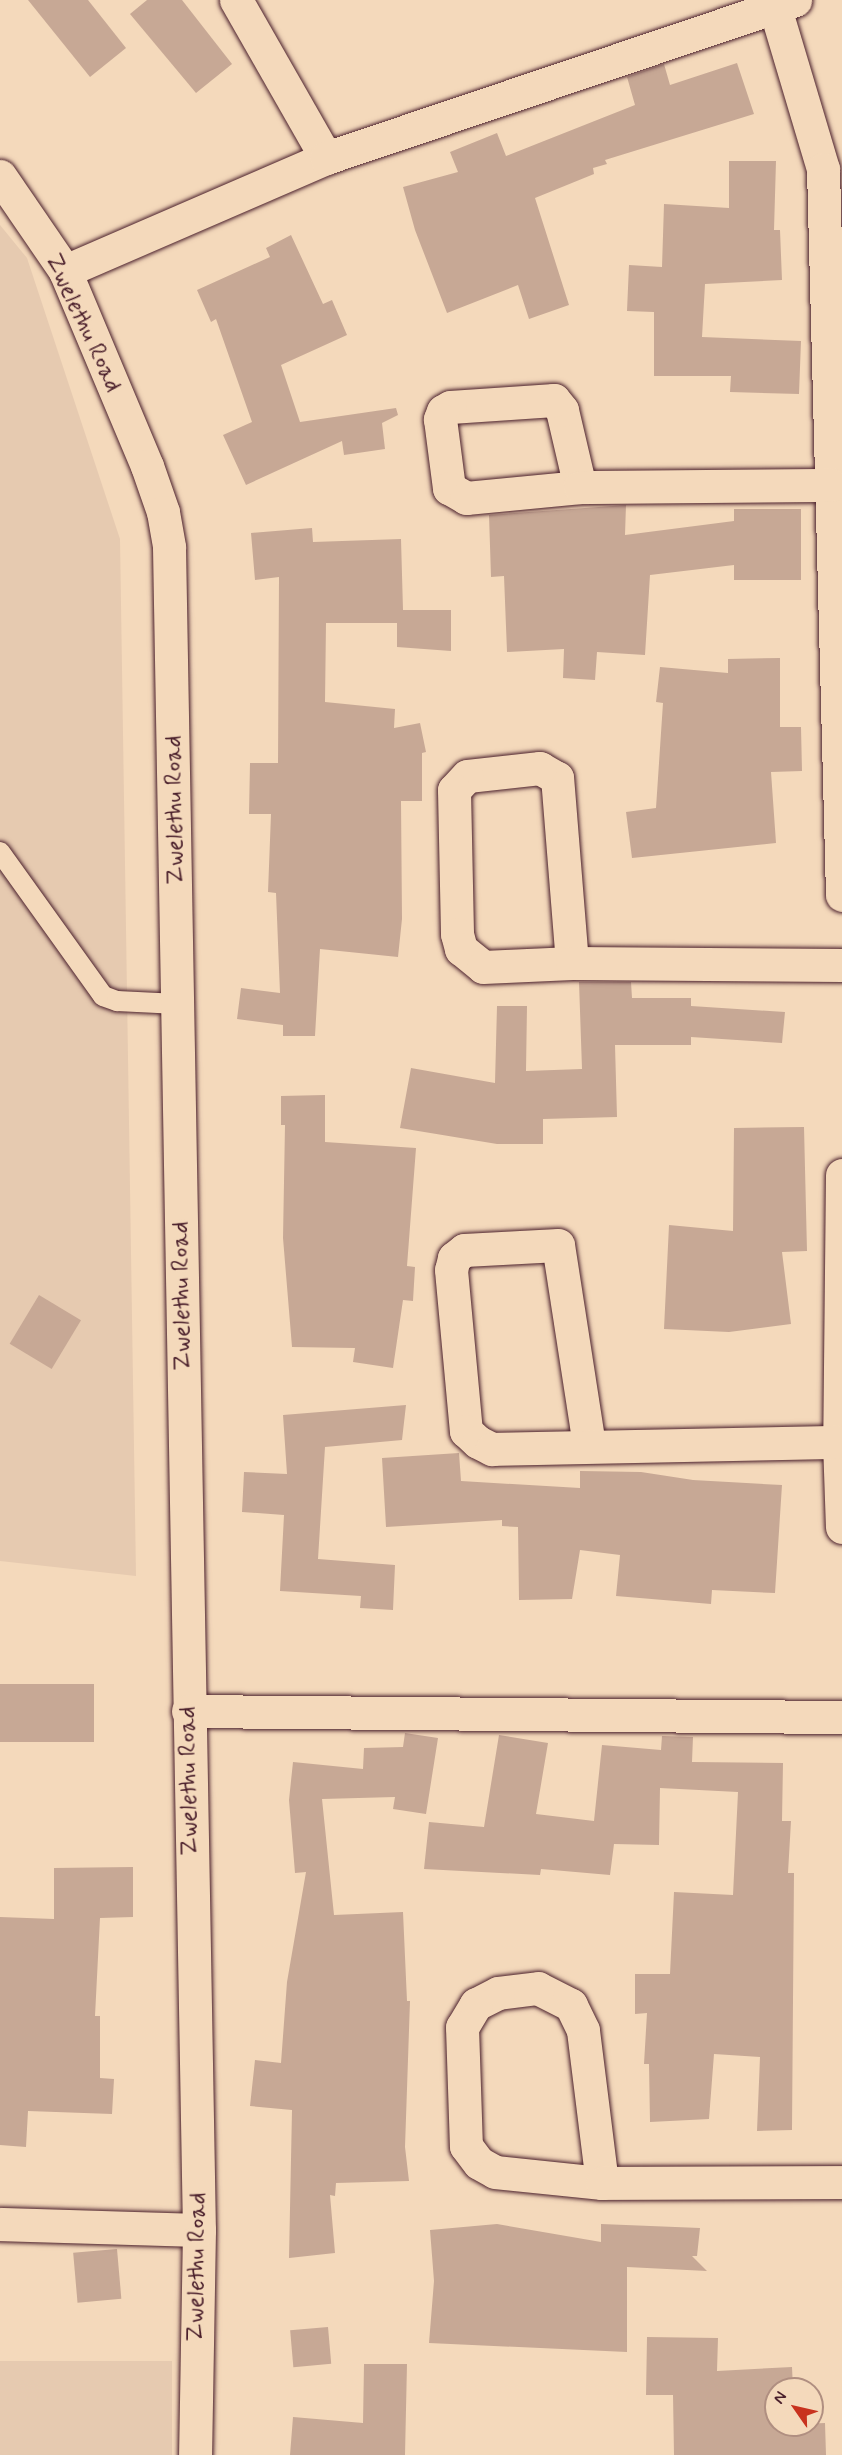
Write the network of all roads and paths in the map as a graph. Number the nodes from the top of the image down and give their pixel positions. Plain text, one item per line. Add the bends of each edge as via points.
1 (236, 0) edge
2 (785, 4) edge
3 (326, 158) junction
4 (0, 176) edge
5 (65, 271) junction
6 (831, 485) junction
7 (580, 488) junction
8 (839, 737) edge
9 (0, 852) edge
10 (842, 895) edge
11 (572, 963) junction
12 (842, 965) edge
13 (178, 1004) junction
14 (842, 1175) edge
15 (839, 1442) junction
16 (589, 1445) junction
17 (842, 1527) edge
18 (188, 1711) junction
19 (842, 1717) edge
20 (602, 2182) junction
21 (842, 2182) edge
22 (0, 2224) edge
23 (200, 2230) junction
24 (195, 2455) edge

1 - 3 street
2 - 3 street
2 - 6 street via 823,169
3 - 5 street
4 - 5 street, Zwelethu Road
5 - 13 street, Zwelethu Road via 153,483 169,547
6 - 7 street
6 - 8 street
7 - 7 street via 466,498 452,493 440,419 443,411 450,406 554,400 562,410
8 - 10 street
9 - 13 lane via 103,996 117,1001
11 - 11 street via 483,967 461,949 457,934 454,799 458,784 467,776 540,768 557,778
11 - 12 street
13 - 18 street, Zwelethu Road
14 - 15 street
15 - 16 street
15 - 17 street
16 - 16 street via 492,1449 466,1431 451,1270 454,1258 464,1250 558,1245
18 - 19 street
18 - 23 street, Zwelethu Road
20 - 20 street via 495,2172 479,2163 466,2146 462,2027 476,2004 498,1993 538,1988 571,2005 583,2030
20 - 21 street
22 - 23 street
23 - 24 street, Zwelethu Road

